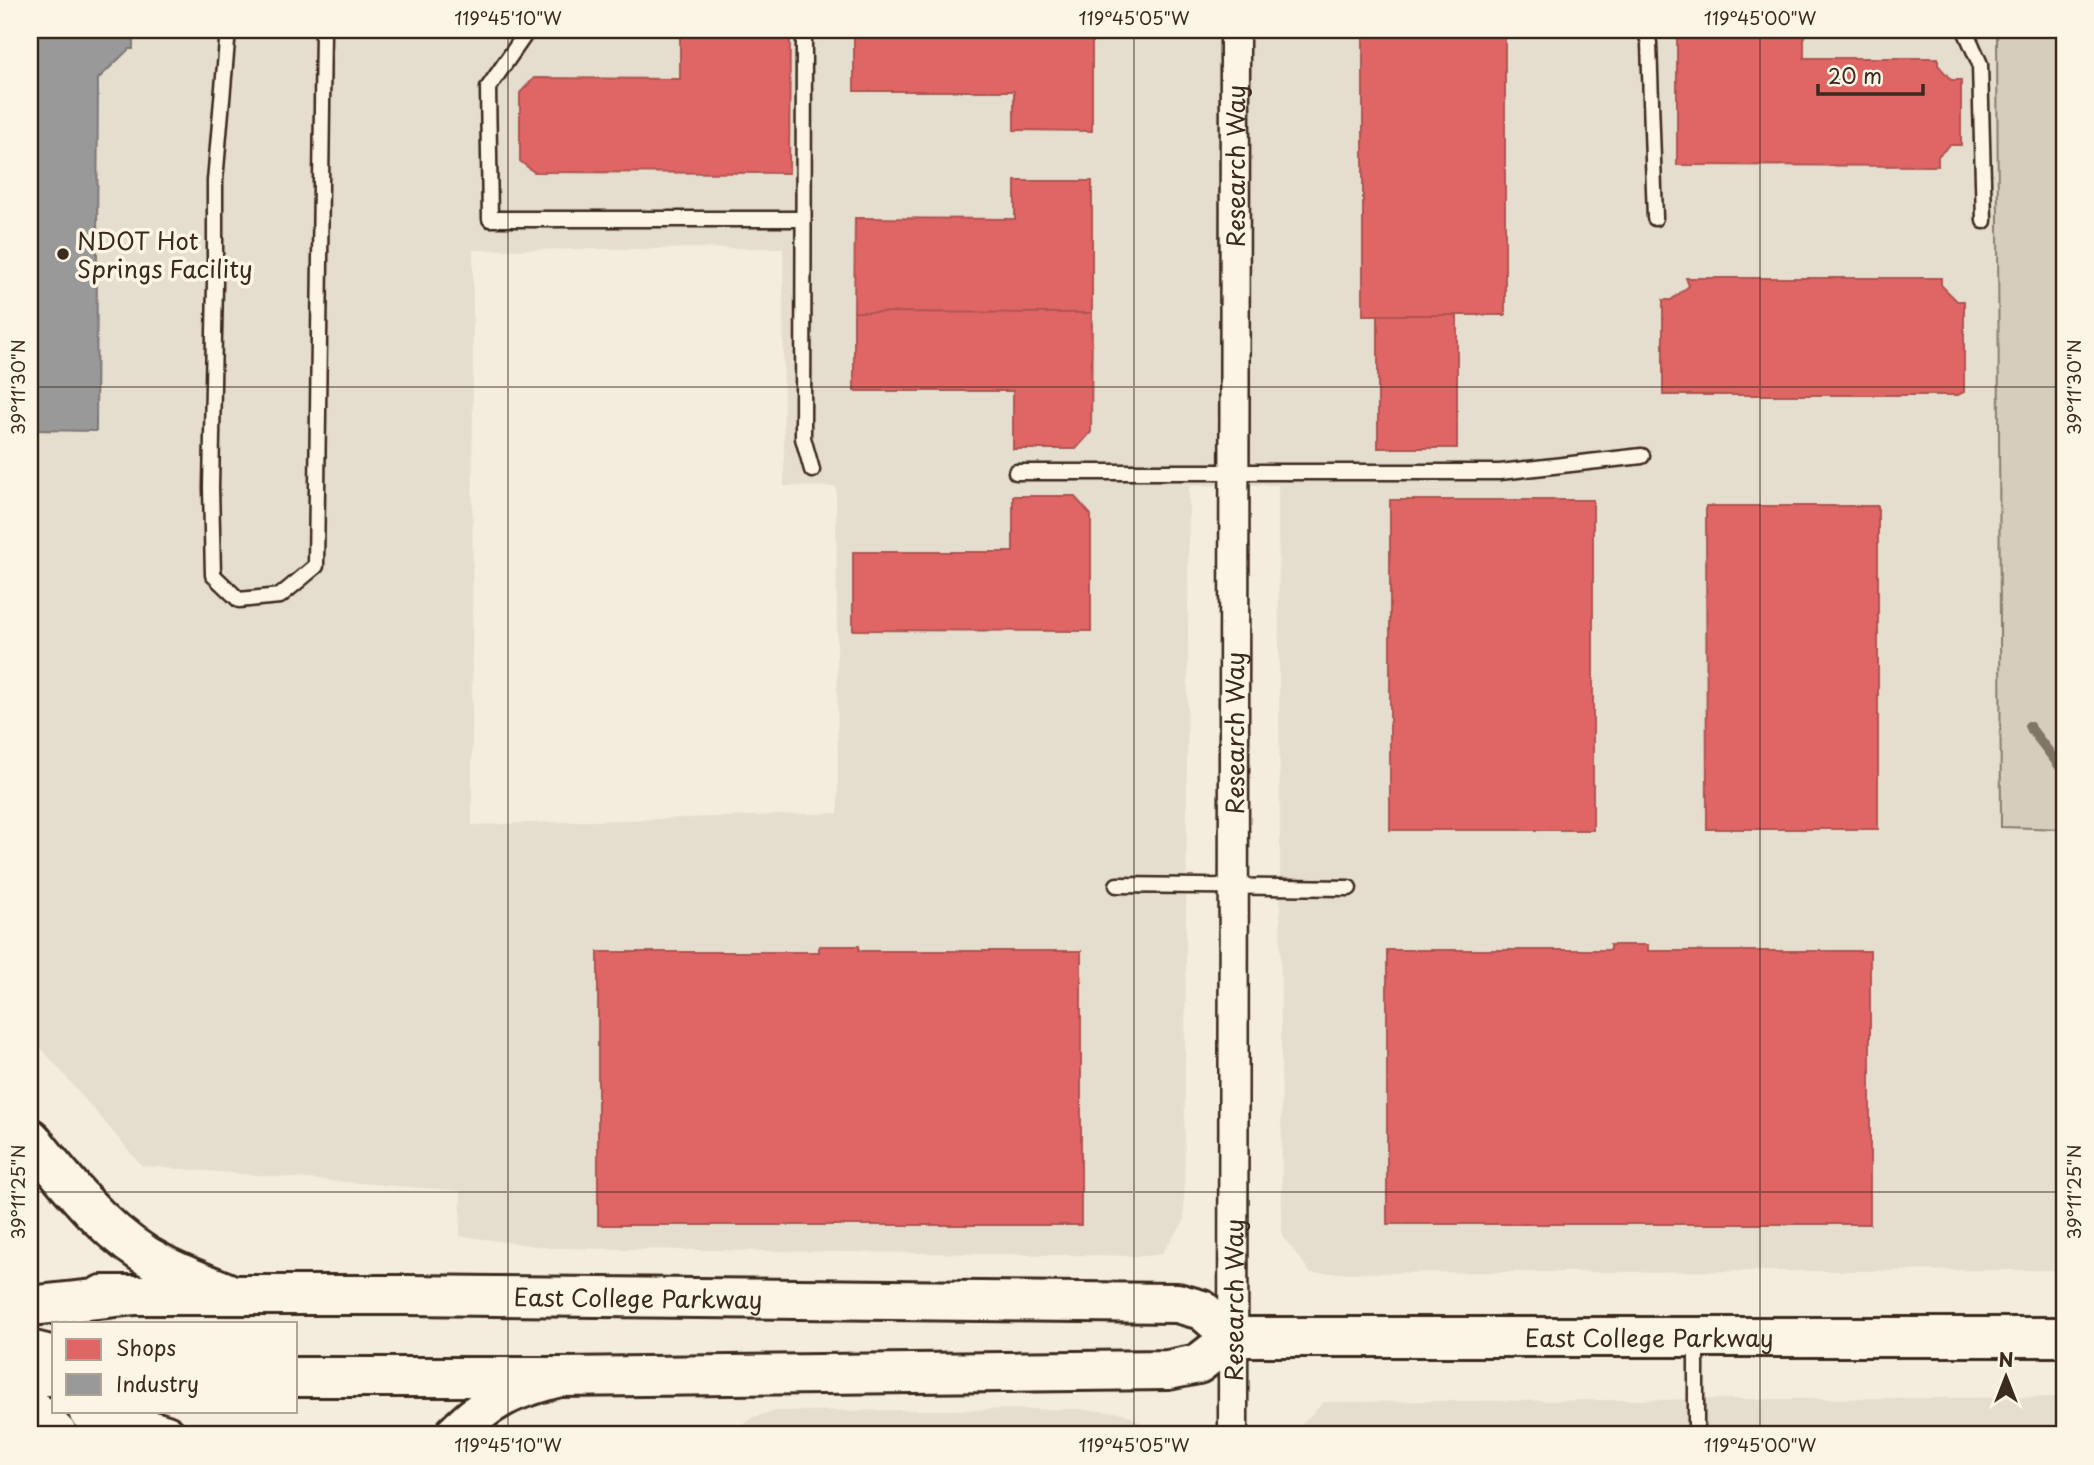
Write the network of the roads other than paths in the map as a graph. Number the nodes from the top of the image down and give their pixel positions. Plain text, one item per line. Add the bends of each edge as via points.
1 (228, 30) edge
2 (323, 30) edge
3 (528, 30) edge
4 (804, 30) edge
5 (1235, 30) edge
6 (1645, 30) edge
7 (1965, 30) edge
8 (1655, 218) dead end
9 (803, 219) junction
10 (1984, 220) dead end
11 (1642, 456) dead end
12 (812, 470) dead end
13 (1016, 472) dead end
14 (1234, 472) junction
15 (1118, 885) dead end
16 (1233, 886) junction
17 (1349, 888) dead end
18 (30, 1139) edge
19 (134, 1295) junction
20 (233, 1295) junction
21 (30, 1297) edge
22 (30, 1306) edge
23 (2064, 1336) edge
24 (1233, 1337) junction
25 (1696, 1337) junction
26 (30, 1350) edge
27 (52, 1356) edge
28 (30, 1376) edge
29 (52, 1376) edge
30 (298, 1377) edge
31 (560, 1377) junction
32 (30, 1392) edge
33 (52, 1399) edge
34 (30, 1406) edge
35 (91, 1412) edge
36 (58, 1435) edge
37 (166, 1435) edge
38 (454, 1435) edge
39 (1233, 1435) edge
40 (1696, 1435) edge

1 - 2 lane via 215,181 213,575 239,600 280,596 316,566
3 - 9 lane via 488,88 490,219
4 - 9 lane
5 - 14 street, Research Way
6 - 8 lane
7 - 10 lane via 1980,64
9 - 12 lane via 803,438
11 - 14 lane via 1500,472
13 - 14 lane
14 - 16 street, Research Way
15 - 16 lane
16 - 17 lane
16 - 24 street, Research Way
18 - 20 main road via 115,1233 162,1265
19 - 20 main road, East College Parkway
19 - 21 main road, East College Parkway
19 - 22 main road
20 - 24 main road, East College Parkway via 1177,1303 1202,1310
23 - 25 main road, East College Parkway
24 - 25 main road, East College Parkway
24 - 31 main road via 1198,1363 1168,1370
24 - 39 street, Research Way
25 - 40 lane
26 - 27 main road
28 - 29 main road
30 - 31 main road
31 - 38 main road via 496,1399
32 - 33 main road
34 - 36 main road
35 - 37 main road

